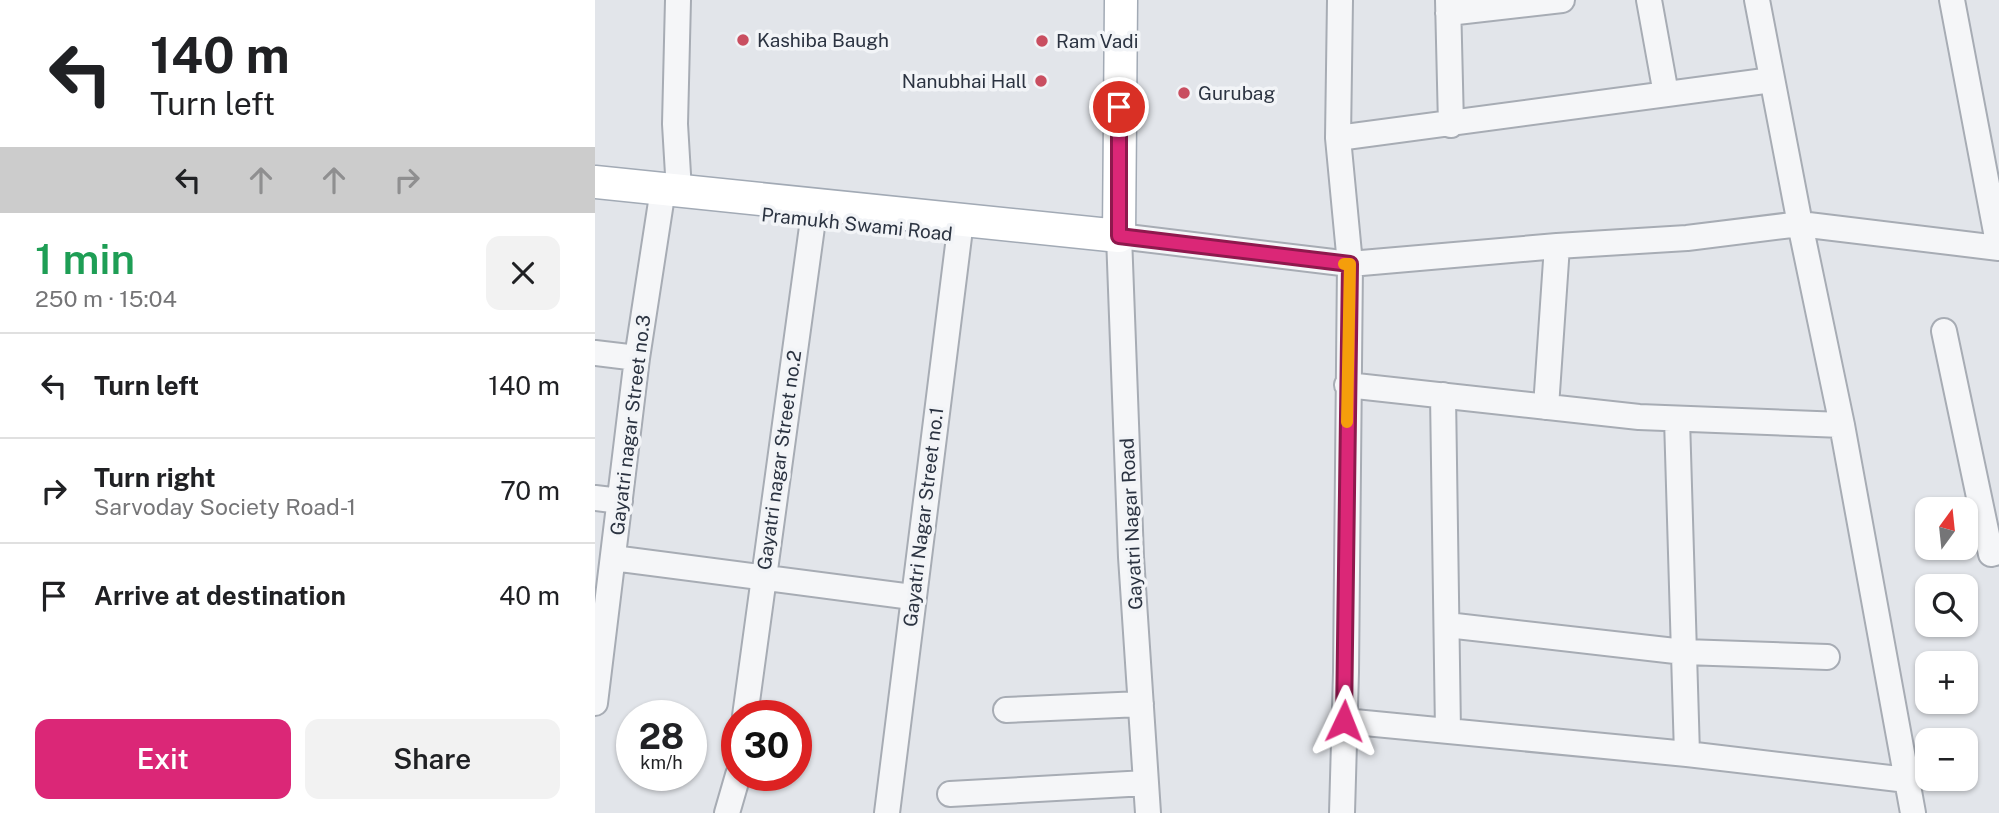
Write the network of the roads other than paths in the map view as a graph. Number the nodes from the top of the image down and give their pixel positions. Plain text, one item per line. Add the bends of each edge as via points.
1 (678, 0) edge
2 (1121, 0) edge
3 (1340, 0) edge
4 (1562, 0) edge
5 (1649, 0) edge
6 (1757, 0) edge
7 (1952, 0) edge
8 (1448, 6) edge
9 (1772, 80) junction
10 (1666, 94) junction
11 (1451, 125) junction
12 (1338, 138) junction
13 (595, 181) edge
14 (668, 194) junction
15 (595, 195) edge
16 (814, 212) junction
17 (1800, 224) junction
18 (960, 228) junction
19 (1119, 242) junction
20 (1557, 246) junction
21 (1999, 248) edge
22 (1350, 264) junction
23 (1944, 331) dead end
24 (595, 354) edge
25 (637, 358) junction
26 (1347, 385) junction
27 (1443, 395) junction
28 (1546, 407) junction
29 (1678, 419) junction
30 (1842, 425) junction
31 (595, 498) edge
32 (620, 501) junction
33 (1999, 552) edge
34 (613, 558) junction
35 (762, 577) junction
36 (912, 597) junction
37 (1447, 625) junction
38 (599, 641) edge
39 (1684, 652) junction
40 (1827, 657) dead end
41 (747, 700) edge
42 (595, 704) edge
43 (1141, 704) junction
44 (1006, 710) dead end
45 (1344, 721) junction
46 (1448, 731) junction
47 (1687, 754) junction
48 (1907, 780) junction
49 (1146, 783) junction
50 (733, 791) edge
51 (950, 794) dead end
52 (727, 813) edge
53 (887, 813) edge
54 (1148, 813) edge
55 (1342, 813) edge
56 (1913, 813) edge

1 - 14 street, Gayatri nagar Street no.3
2 - 19 main road
3 - 12 street
4 - 8 street
5 - 10 street
6 - 9 street
7 - 21 street
8 - 11 street
9 - 10 street
9 - 17 street
10 - 11 street
11 - 12 street
12 - 22 street
13 - 14 main road, Pramukh Swami Road
14 - 15 main road, Pramukh Swami Road
14 - 16 main road, Pramukh Swami Road
14 - 25 street, Gayatri nagar Street no.3
16 - 18 main road, Pramukh Swami Road
16 - 35 street, Gayatri nagar Street no.2
17 - 20 street via 1687,238
17 - 21 street
17 - 30 street
18 - 19 main road, Pramukh Swami Road
18 - 36 street, Gayatri Nagar Street no.1
19 - 22 street
19 - 43 street, Gayatri Nagar Road
20 - 22 street
20 - 28 street
22 - 26 street
23 - 33 street via 1991,554
24 - 25 street
25 - 32 street, Gayatri nagar Street no.3
26 - 27 street
26 - 45 street
27 - 28 street
27 - 37 street
28 - 29 street
29 - 30 street
29 - 39 street
30 - 48 street
31 - 32 street
32 - 34 street, Gayatri nagar Street no.3
34 - 35 street
34 - 38 street, Gayatri nagar Street no.3
35 - 36 street
35 - 41 street, Gayatri nagar Street no.2
36 - 53 street, Gayatri Nagar Street no.1
37 - 39 street
37 - 46 street
38 - 42 street, Gayatri nagar Street no.3
39 - 40 street
39 - 47 street
43 - 44 street
43 - 49 street, Gayatri Nagar Road
45 - 46 street
45 - 55 street
46 - 47 street
47 - 48 street
48 - 56 street
49 - 51 street
49 - 54 street, Gayatri Nagar Road
50 - 52 street

